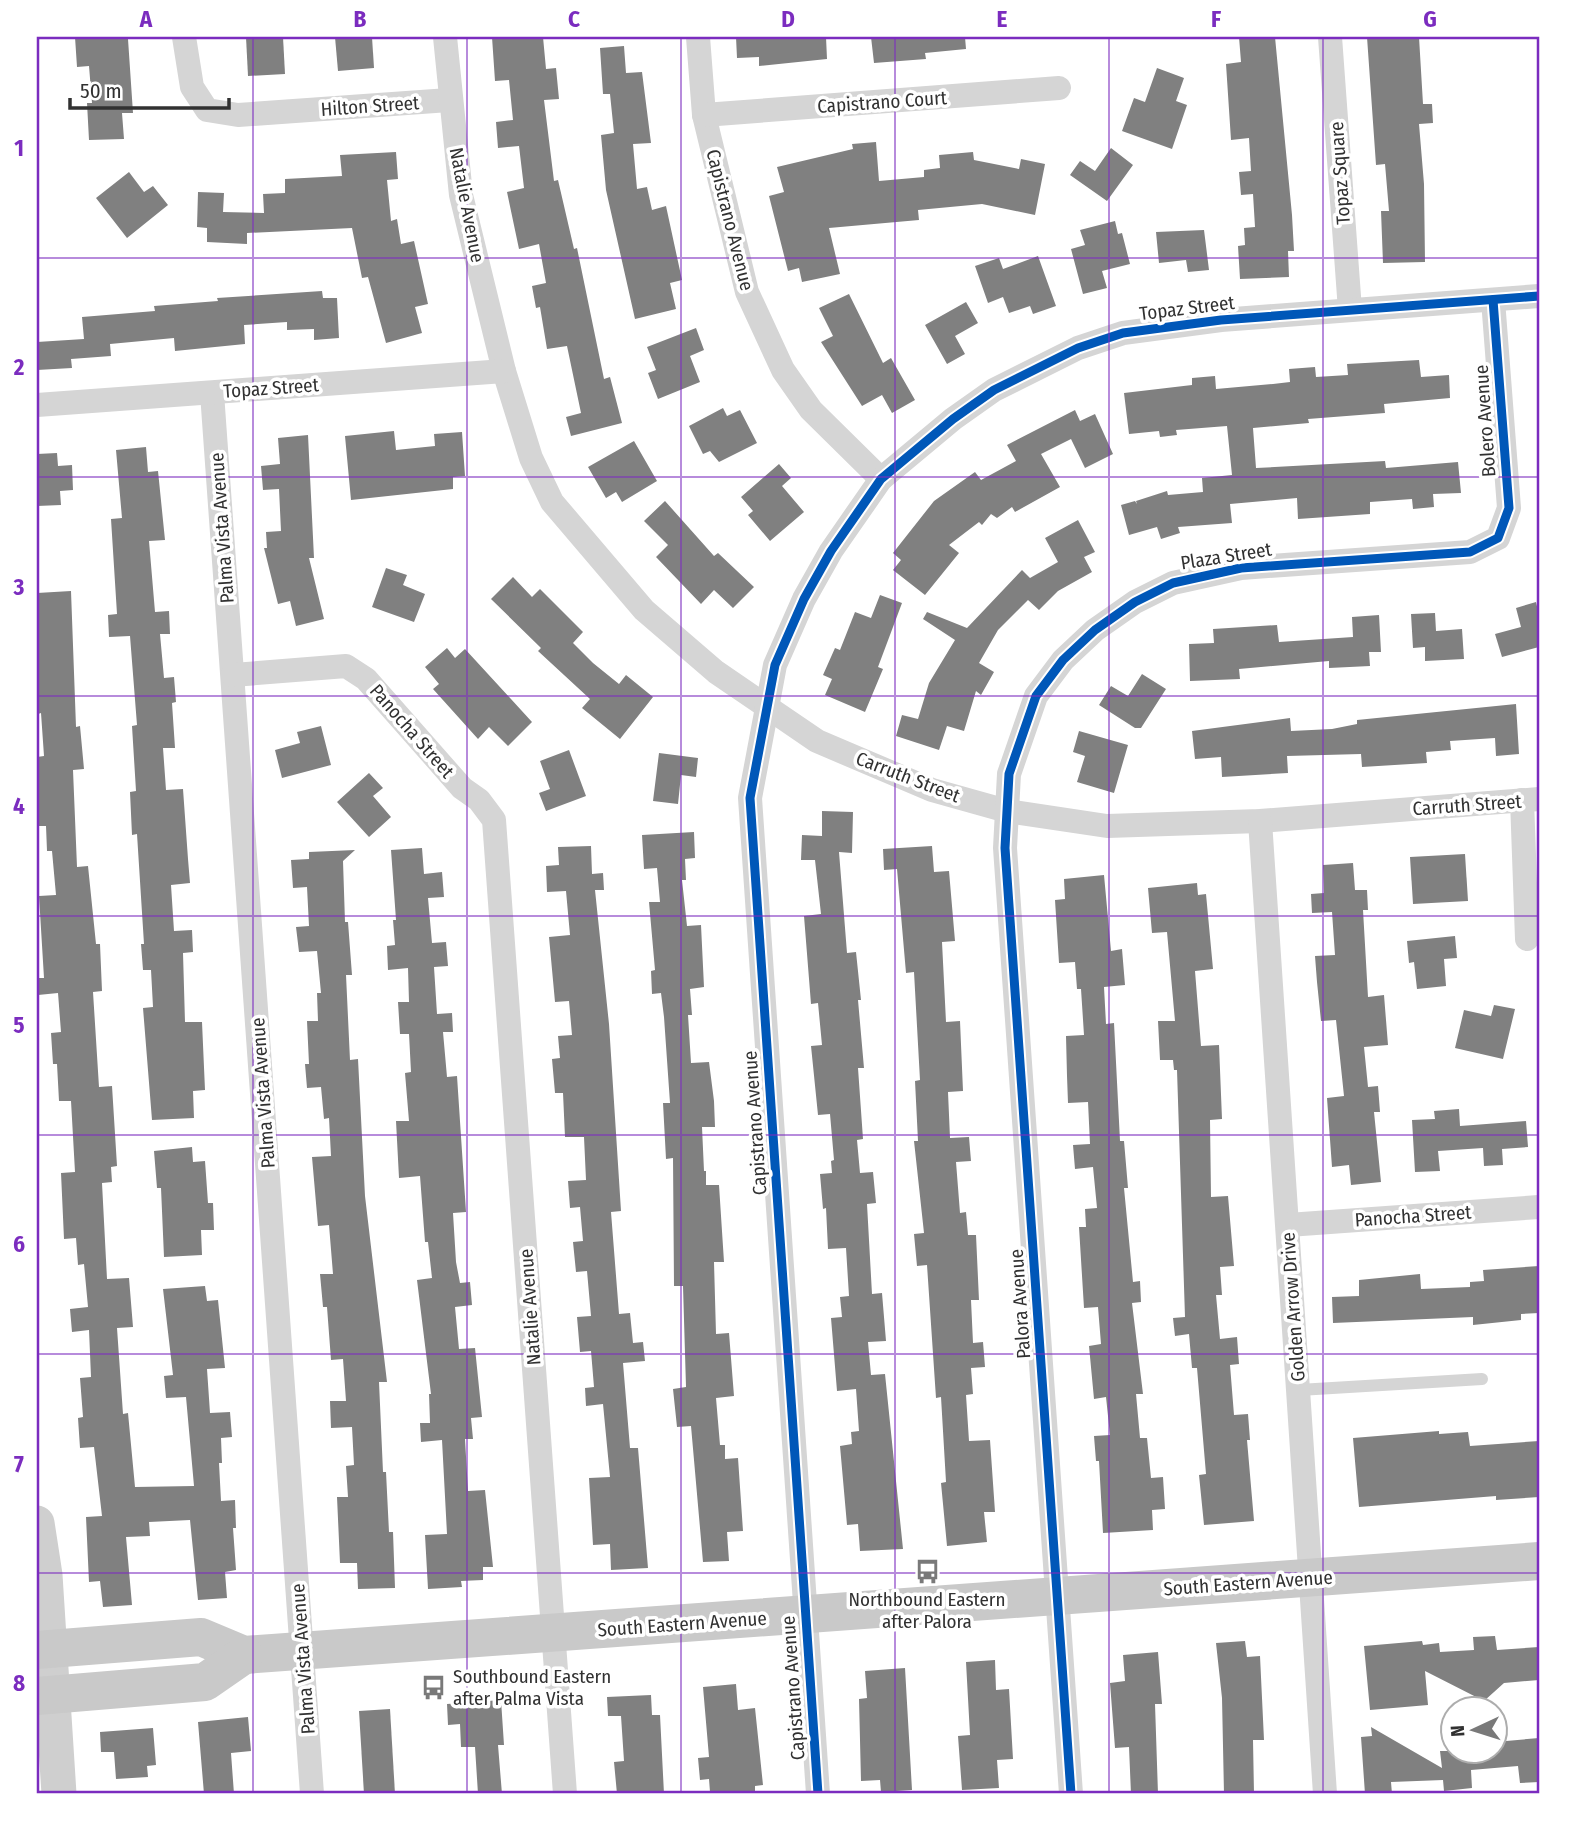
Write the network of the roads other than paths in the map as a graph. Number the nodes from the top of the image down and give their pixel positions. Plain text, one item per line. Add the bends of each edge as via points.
1 (184, 37) edge
2 (445, 37) edge
3 (698, 37) edge
4 (1329, 37) edge
5 (1059, 88) dead end
6 (449, 100) junction
7 (704, 115) junction
8 (1539, 296) edge
9 (1493, 300) junction
10 (1350, 310) junction
11 (505, 371) junction
12 (212, 393) junction
13 (37, 405) edge
14 (881, 480) junction
15 (1497, 538) joint
16 (233, 675) junction
17 (767, 707) junction
18 (1531, 800) edge
19 (1007, 811) junction
20 (494, 820) joint
21 (1260, 821) junction
22 (1527, 939) dead end
23 (1539, 1207) edge
24 (1288, 1225) junction
25 (1482, 1379) dead end
26 (1298, 1390) junction
27 (37, 1523) edge
28 (1539, 1562) edge
29 (1311, 1578) junction
30 (1058, 1597) junction
31 (806, 1615) junction
32 (554, 1633) junction
33 (44, 1649) edge
34 (303, 1651) junction
35 (244, 1656) junction
36 (45, 1695) edge
37 (59, 1794) edge
38 (312, 1794) edge
39 (565, 1794) edge
40 (818, 1794) edge
41 (1072, 1794) edge
42 (1325, 1794) edge

1 - 6 street, Hilton Street via 192,87 207,110 238,115
2 - 6 street, Natalie Avenue
3 - 7 street, Capistrano Avenue
4 - 10 street, Topaz Square
5 - 7 street, Capistrano Court
6 - 11 street, Natalie Avenue via 461,195
7 - 14 street, Capistrano Avenue via 747,292 783,370 811,410
8 - 9 street, Topaz Street
9 - 10 street, Topaz Street
9 - 15 street, Bolero Avenue via 1509,508
10 - 14 street, Topaz Street via 1123,333 1078,348 993,390
11 - 12 street, Topaz Street
11 - 17 street, Carruth Street via 531,458 552,502 644,610 716,673
12 - 13 street, Topaz Street
12 - 16 street, Palma Vista Avenue
14 - 17 street, Capistrano Avenue via 804,599 775,666
15 - 19 street, Plaza Street via 1470,552 1241,568 1172,583 1135,602 1087,637 1036,696 1009,774
16 - 20 street, Panocha Street via 346,666 366,678
16 - 34 street, Palma Vista Avenue
17 - 19 street, Carruth Street via 817,741 932,790
17 - 31 street, Capistrano Avenue via 750,798
18 - 21 street, Carruth Street
18 - 22 street
19 - 21 street, Carruth Street via 1107,826
19 - 30 street, Palora Avenue via 1006,862
20 - 32 street, Natalie Avenue
21 - 24 street, Golden Arrow Drive
23 - 24 street, Panocha Street
24 - 26 street, Golden Arrow Drive
25 - 26 lane
26 - 29 street, Golden Arrow Drive
27 - 33 street via 45,1575
28 - 29 main road, South Eastern Avenue
29 - 30 main road, South Eastern Avenue
29 - 42 street, Golden Arrow Drive
30 - 31 main road, South Eastern Avenue
30 - 41 street, Palora Avenue
31 - 32 main road, South Eastern Avenue
31 - 40 street, Capistrano Avenue
32 - 34 main road, South Eastern Avenue
32 - 39 street, Natalie Avenue
33 - 35 main road, South Eastern Avenue via 201,1637
33 - 36 street
34 - 35 main road, South Eastern Avenue
34 - 38 street, Palma Vista Avenue
35 - 36 main road, South Eastern Avenue via 205,1682
36 - 37 street

